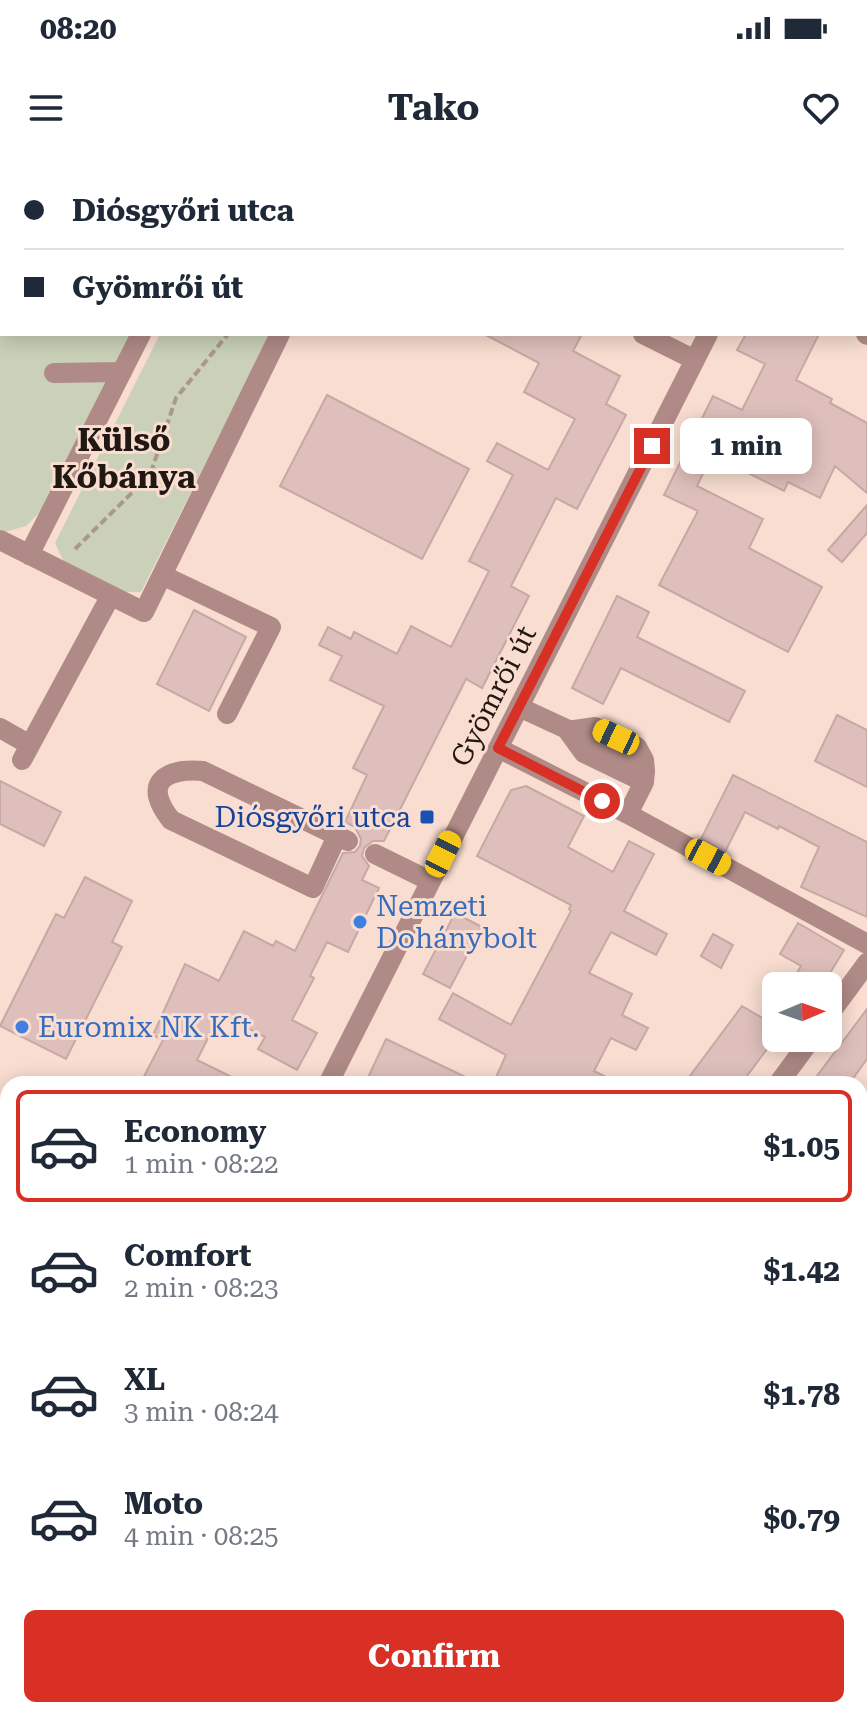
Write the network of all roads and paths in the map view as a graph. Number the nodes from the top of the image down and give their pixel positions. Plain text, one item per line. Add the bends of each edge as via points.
1 (140, 336) edge
2 (226, 336) edge
3 (279, 336) edge
4 (647, 336) edge
5 (707, 336) edge
6 (695, 360) junction
7 (122, 372) junction
8 (54, 373) dead end
9 (2, 545) edge
10 (75, 549) dead end
11 (29, 555) junction
12 (164, 576) junction
13 (110, 597) junction
14 (519, 707) junction
15 (227, 714) dead end
16 (0, 728) edge
17 (568, 731) junction
18 (498, 748) junction
19 (644, 776) junction
20 (628, 814) junction
21 (343, 839) joint
22 (375, 854) dead end
23 (430, 881) junction
24 (867, 944) edge
25 (867, 963) edge
26 (842, 997) edge
27 (802, 1052) edge
28 (332, 1076) edge
29 (784, 1076) edge

1 - 7 street
2 - 10 path via 176,398 150,475
3 - 12 street
4 - 6 street
5 - 6 street, Gyömrői út
6 - 14 street, Gyömrői út
7 - 8 street
7 - 11 street
9 - 11 street
11 - 13 street
12 - 13 street via 144,612
12 - 15 street via 271,627
13 - 16 street via 26,752
14 - 17 street
14 - 18 street, Gyömrői út
17 - 19 street via 584,753
17 - 19 street via 595,727 637,747
18 - 20 street
18 - 23 street, Gyömrői út
19 - 20 street
20 - 24 street
21 - 21 street via 203,771 179,769 165,776 158,790 160,806 171,820 313,888
22 - 23 street
23 - 28 street, Gyömrői út
25 - 26 street
27 - 29 street

